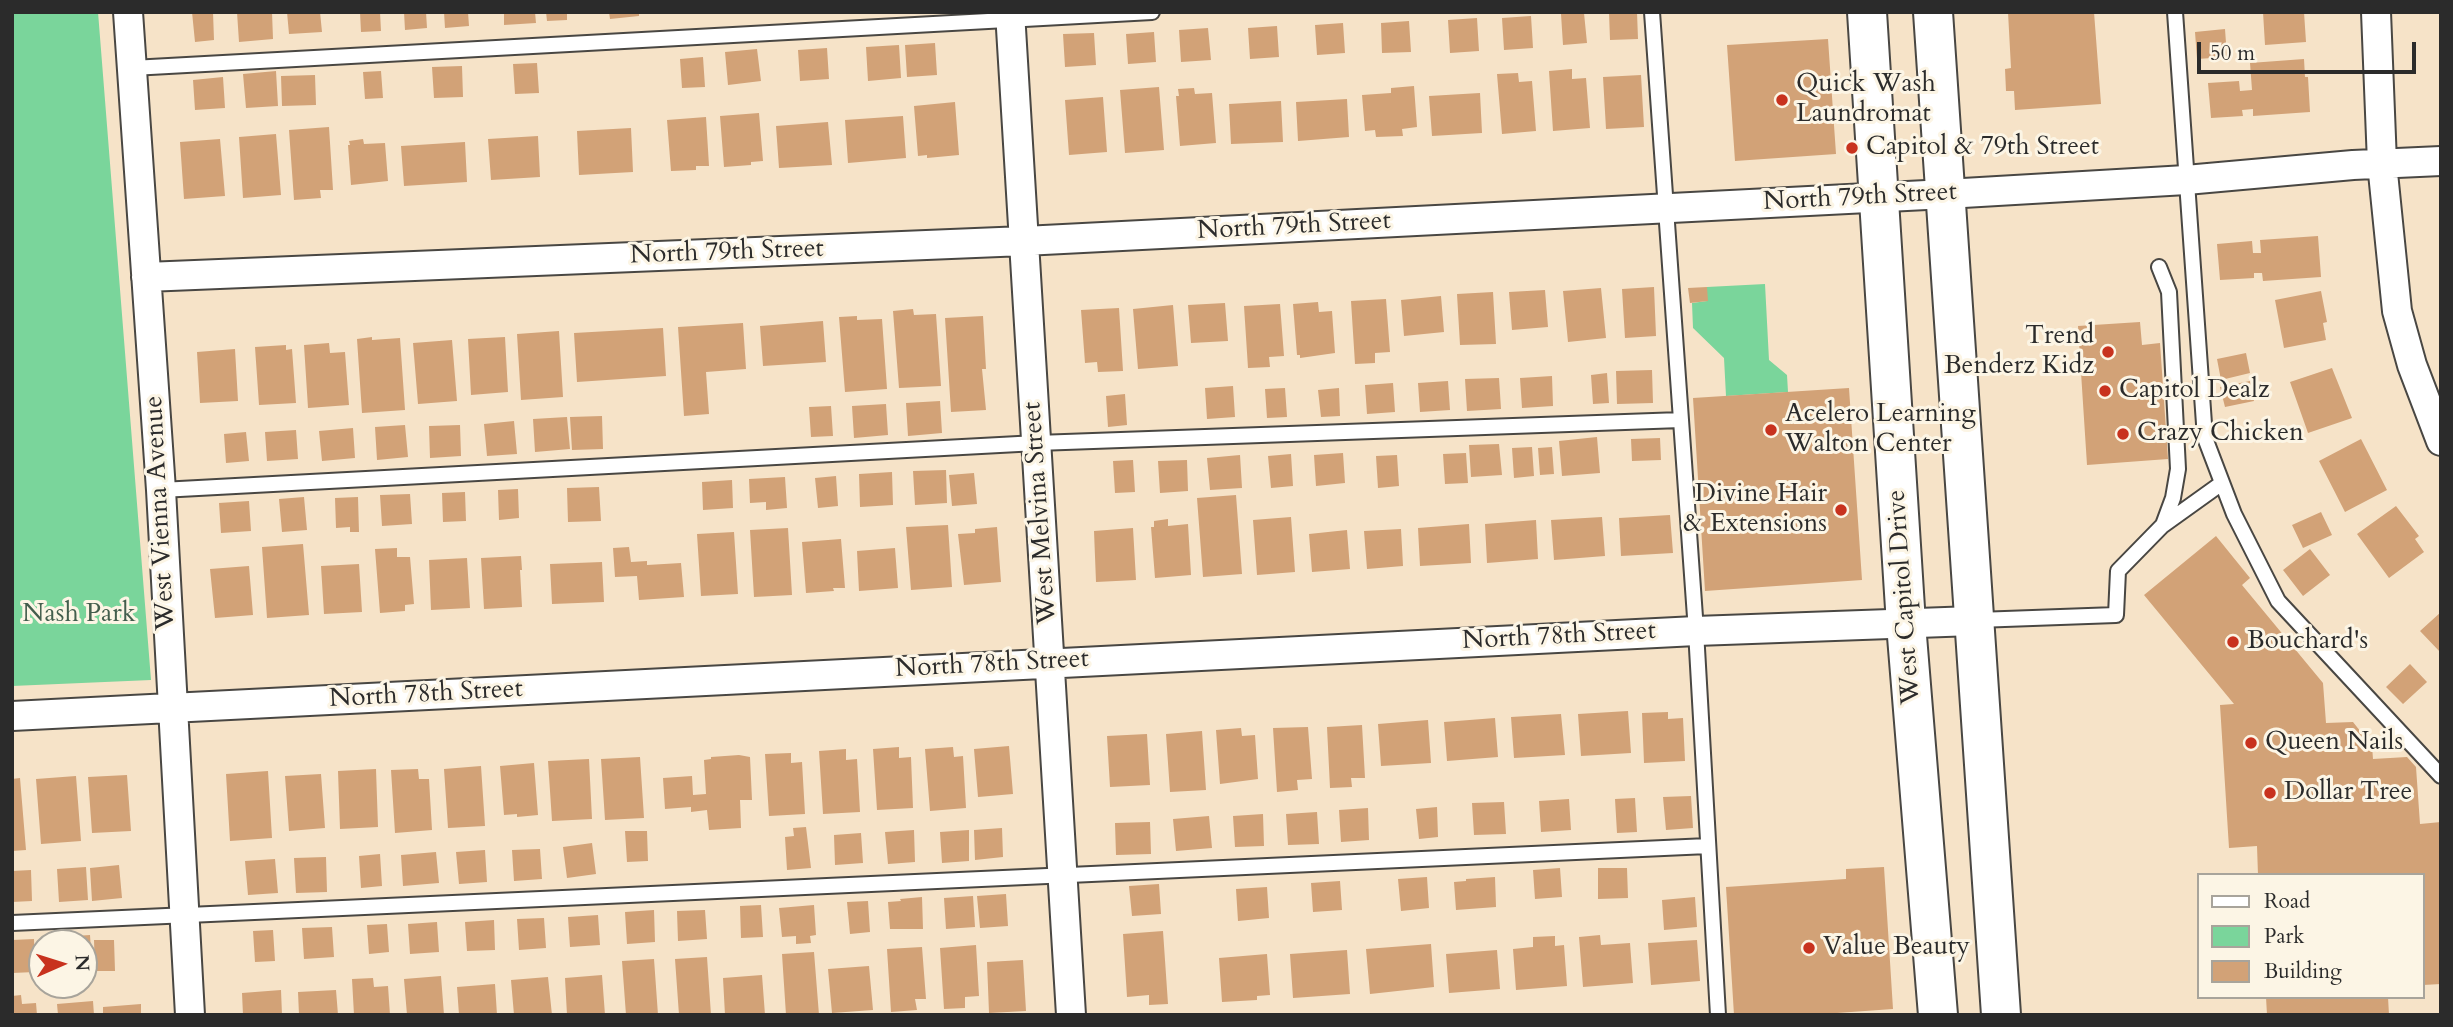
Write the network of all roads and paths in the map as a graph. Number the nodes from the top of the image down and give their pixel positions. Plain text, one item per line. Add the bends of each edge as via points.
1 (128, 12) edge
2 (1152, 12) edge
3 (1652, 12) edge
4 (1867, 12) edge
5 (1933, 12) edge
6 (2175, 12) edge
7 (2376, 12) edge
8 (1011, 17) edge
9 (132, 68) junction
10 (2441, 161) edge
11 (2382, 163) junction
12 (2186, 180) junction
13 (1946, 194) junction
14 (1879, 197) junction
15 (1665, 208) junction
16 (1024, 241) junction
17 (2160, 267) dead end
18 (146, 277) junction
19 (1681, 420) junction
20 (2441, 441) edge
21 (1037, 443) junction
22 (2222, 483) junction
23 (162, 490) junction
24 (2162, 526) junction
25 (1973, 621) junction
26 (1906, 625) junction
27 (1696, 631) junction
28 (1050, 662) junction
29 (172, 709) junction
30 (12, 716) edge
31 (2441, 776) edge
32 (1708, 846) junction
33 (1063, 875) junction
34 (184, 914) junction
35 (12, 923) edge
36 (190, 1015) edge
37 (1072, 1015) edge
38 (1718, 1015) edge
39 (1938, 1015) edge
40 (2001, 1015) edge

1 - 9 street, West Vienna Avenue
2 - 8 lane
3 - 15 lane
4 - 14 main road, West Capitol Drive
5 - 13 main road
6 - 12 lane
7 - 11 street
8 - 9 lane
8 - 16 street, West Melvina Street
9 - 18 street, West Vienna Avenue
10 - 11 street, North 79th Street
11 - 12 street, North 79th Street
11 - 20 street via 2397,311
12 - 13 street, North 79th Street
12 - 22 lane via 2206,438
13 - 14 street, North 79th Street
13 - 25 main road
14 - 15 street, North 79th Street
14 - 26 main road, West Capitol Drive
15 - 16 street, North 79th Street
15 - 19 lane
16 - 18 street, North 79th Street
16 - 21 street, West Melvina Street
17 - 24 lane via 2169,292 2178,469 2174,498
18 - 23 street, West Vienna Avenue
19 - 21 lane
19 - 27 lane
21 - 23 lane
21 - 28 street, West Melvina Street
22 - 24 lane
22 - 31 lane via 2278,601
23 - 29 street, West Vienna Avenue
24 - 25 lane via 2118,571 2116,615
25 - 26 street, North 78th Street
25 - 40 main road
26 - 27 street, North 78th Street
26 - 39 main road, West Capitol Drive
27 - 28 street, North 78th Street
27 - 32 lane
28 - 29 street, North 78th Street
28 - 33 street, West Melvina Street
29 - 30 street, North 78th Street
29 - 34 street, West Vienna Avenue
32 - 33 lane
32 - 38 lane
33 - 34 lane
33 - 37 street, West Melvina Street
34 - 35 lane
34 - 36 street, West Vienna Avenue

